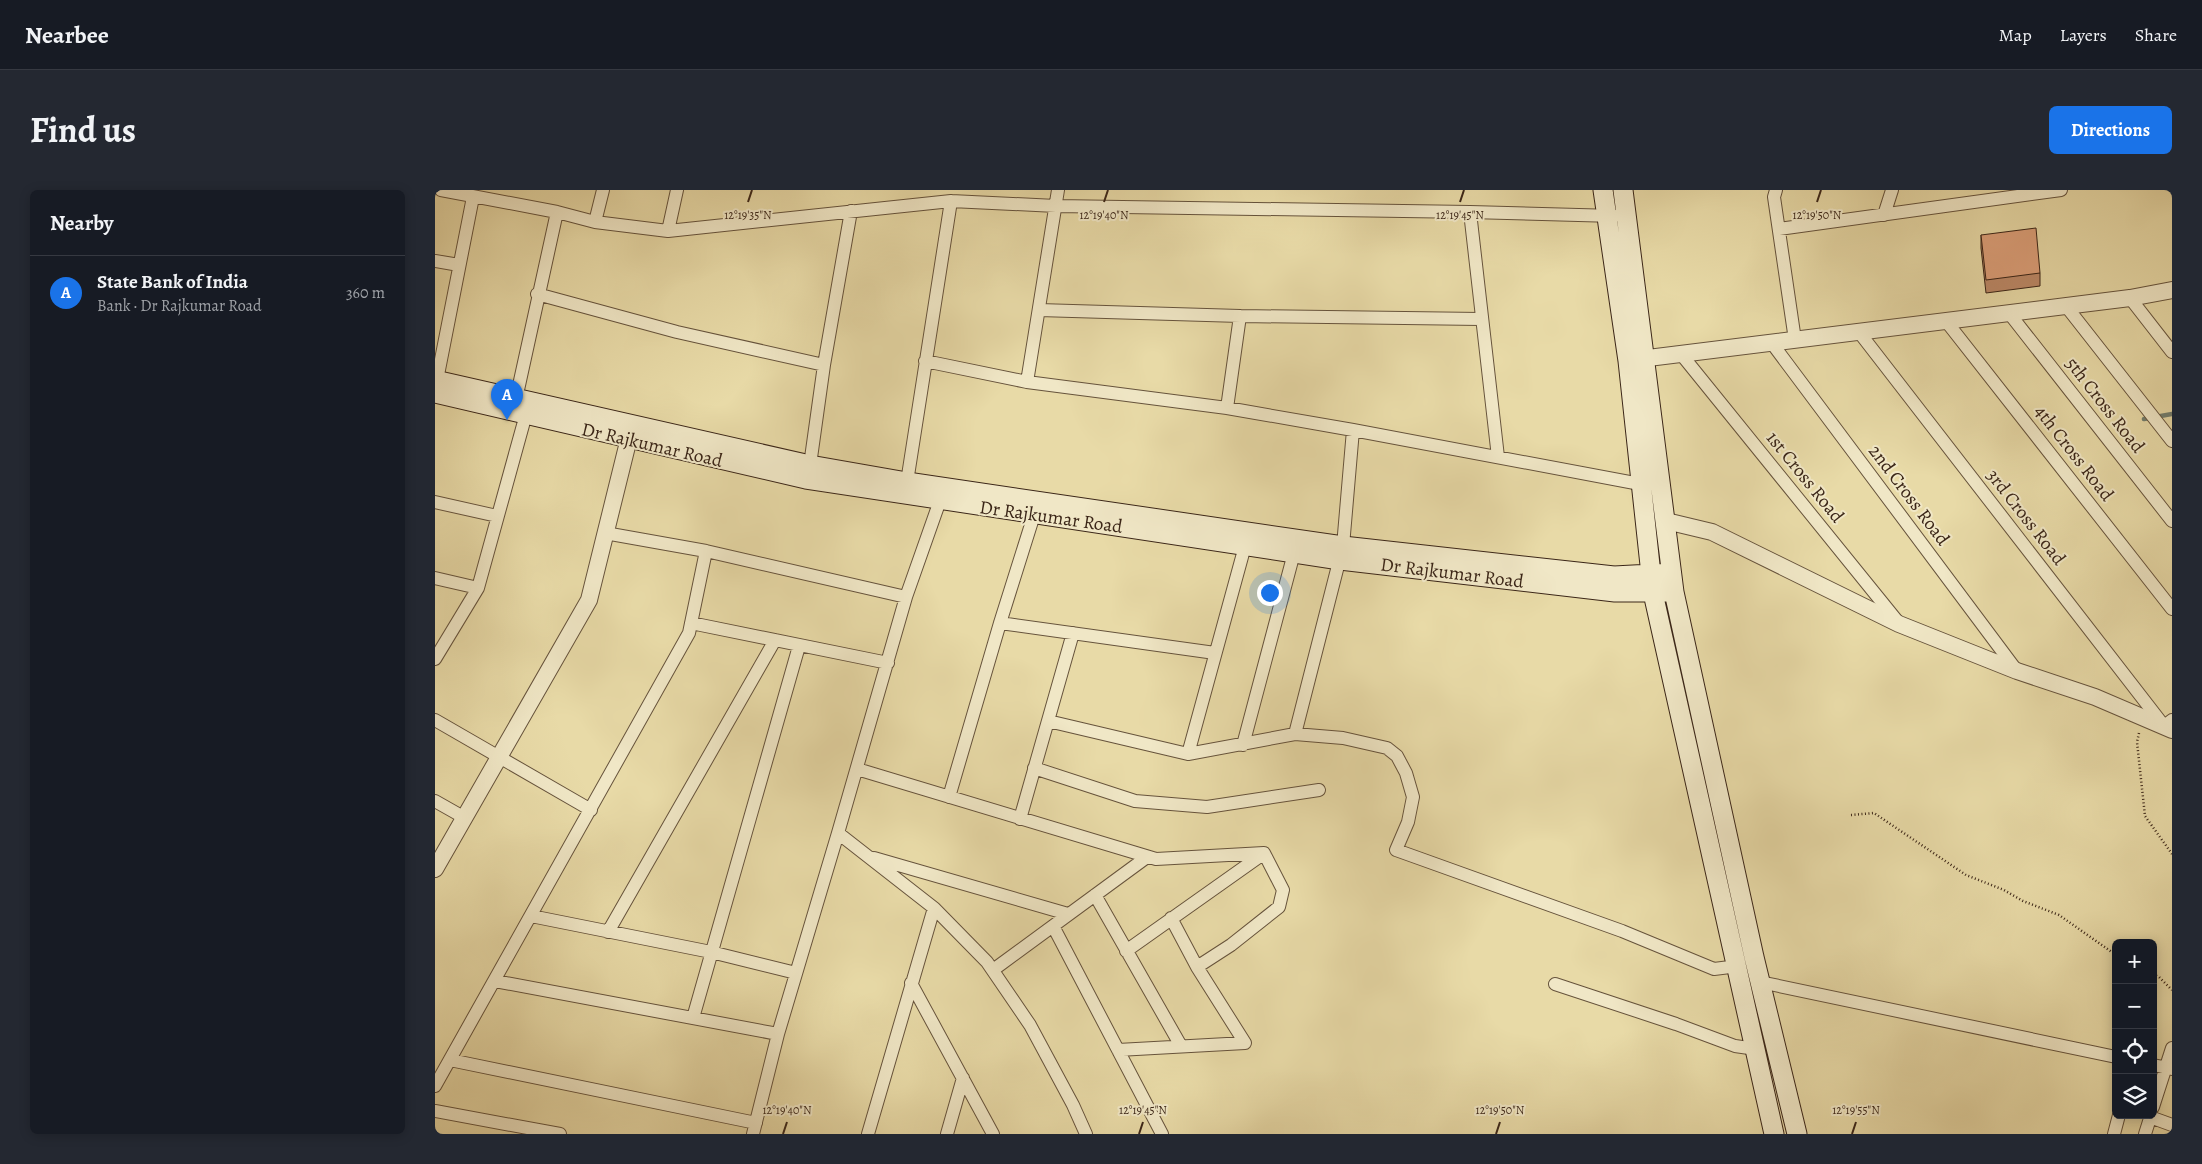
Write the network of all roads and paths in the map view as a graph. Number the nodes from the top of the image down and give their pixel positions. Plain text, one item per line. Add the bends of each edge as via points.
1 (441, 190) edge
2 (603, 190) edge
3 (677, 190) edge
4 (1058, 190) edge
5 (1603, 190) edge
6 (1623, 190) edge
7 (1776, 190) edge
8 (1892, 190) edge
9 (2061, 190) edge
10 (473, 197) junction
11 (951, 201) junction
12 (1056, 206) junction
13 (851, 211) junction
14 (557, 212) junction
15 (1470, 212) junction
16 (1884, 214) junction
17 (1626, 216) junction
18 (1607, 217) junction
19 (595, 222) junction
20 (1779, 229) junction
21 (668, 231) junction
22 (435, 261) edge
23 (459, 265) junction
24 (2172, 290) edge
25 (537, 294) junction
26 (2130, 298) junction
27 (2066, 306) junction
28 (1039, 310) junction
29 (2009, 313) junction
30 (1240, 316) junction
31 (1481, 319) junction
32 (1946, 321) junction
33 (1859, 332) junction
34 (1795, 340) junction
35 (1771, 342) junction
36 (2172, 352) edge
37 (1681, 354) junction
38 (1637, 359) junction
39 (925, 361) junction
40 (824, 366) junction
41 (1027, 382) junction
42 (436, 384) edge
43 (524, 405) junction
44 (1227, 408) junction
45 (1353, 430) junction
46 (631, 433) junction
47 (2172, 441) edge
48 (1498, 456) junction
49 (810, 465) junction
50 (907, 482) junction
51 (1640, 484) junction
52 (942, 494) junction
53 (435, 502) edge
54 (1034, 515) junction
55 (497, 516) junction
56 (1666, 521) junction
57 (2172, 521) edge
58 (605, 533) junction
59 (1245, 546) junction
60 (706, 551) junction
61 (1294, 553) junction
62 (1341, 553) junction
63 (1671, 573) junction
64 (435, 578) edge
65 (1651, 584) junction
66 (478, 588) junction
67 (1674, 592) junction
68 (906, 597) junction
69 (2172, 609) edge
70 (691, 623) junction
71 (1000, 623) junction
72 (1899, 624) junction
73 (1073, 633) junction
74 (775, 640) junction
75 (799, 646) junction
76 (1215, 653) junction
77 (435, 659) edge
78 (888, 664) junction
79 (2017, 671) junction
80 (2141, 716) junction
81 (435, 720) edge
82 (1048, 721) junction
83 (2169, 725) edge
84 (1295, 734) junction
85 (1243, 745) junction
86 (1188, 754) junction
87 (499, 758) junction
88 (1034, 768) junction
89 (857, 769) junction
90 (1319, 790) dead end
91 (949, 797) junction
92 (435, 801) edge
93 (591, 810) junction
94 (1851, 815) dead end
95 (465, 818) junction
96 (1020, 819) junction
97 (839, 833) junction
98 (1264, 853) junction
99 (2172, 854) edge
100 (867, 856) junction
101 (1147, 856) junction
102 (436, 866) edge
103 (1095, 895) junction
104 (934, 908) junction
105 (1068, 914) junction
106 (531, 916) junction
107 (1171, 918) junction
108 (1053, 926) junction
109 (608, 932) junction
110 (1126, 951) junction
111 (711, 952) junction
112 (2112, 952) edge
113 (1738, 966) junction
114 (1197, 967) junction
115 (993, 970) junction
116 (796, 973) junction
117 (2157, 975) edge
118 (495, 981) junction
119 (1760, 982) junction
120 (911, 983) junction
121 (1555, 984) dead end
122 (2172, 990) edge
123 (693, 1018) junction
124 (778, 1034) junction
125 (1181, 1046) junction
126 (2172, 1048) edge
127 (1756, 1049) junction
128 (1118, 1050) junction
129 (2112, 1056) edge
130 (450, 1060) junction
131 (2169, 1068) edge
132 (963, 1078) junction
133 (435, 1086) edge
134 (2157, 1098) edge
135 (435, 1110) edge
136 (2157, 1116) edge
137 (2118, 1119) edge
138 (2149, 1119) edge
139 (2172, 1124) edge
140 (755, 1128) edge
141 (560, 1134) edge
142 (868, 1134) edge
143 (947, 1134) edge
144 (993, 1134) edge
145 (1087, 1134) edge
146 (1162, 1134) edge
147 (1774, 1134) edge
148 (1797, 1134) edge
149 (2114, 1134) edge
150 (2145, 1134) edge

1 - 10 street
2 - 19 street
3 - 21 street
4 - 12 street
5 - 18 main road
6 - 17 main road
7 - 20 street via 1774,198
8 - 16 street
9 - 16 street
10 - 14 street
10 - 23 street
11 - 12 street
11 - 13 street
11 - 39 street
12 - 15 street
12 - 28 street
13 - 21 street
13 - 40 street
14 - 19 street
14 - 25 street
15 - 18 street
15 - 31 street
16 - 20 street
17 - 18 street
17 - 38 main road
18 - 38 main road
19 - 21 street
20 - 34 street
22 - 23 street
23 - 42 street
24 - 26 street
25 - 40 street via 677,332
25 - 43 street
26 - 27 street
26 - 36 street
27 - 29 street
27 - 47 street
28 - 30 street
28 - 41 street
29 - 32 street
29 - 57 street, 5th Cross Road
30 - 31 street
30 - 44 street
31 - 48 street
32 - 33 street
32 - 69 street, 4th Cross Road
33 - 34 street
33 - 83 street, 3rd Cross Road
34 - 35 street
35 - 37 street
35 - 79 street, 2nd Cross Road
37 - 38 street
37 - 72 street, 1st Cross Road
38 - 51 main road
38 - 56 main road
39 - 41 street
39 - 50 street
40 - 49 street
41 - 44 street
42 - 43 main road, Dr Rajkumar Road
43 - 46 main road, Dr Rajkumar Road
43 - 55 street
44 - 45 street
45 - 48 street
45 - 62 street
46 - 49 main road, Dr Rajkumar Road
46 - 52 main road, Dr Rajkumar Road via 806,479
46 - 58 street
48 - 51 street
49 - 50 main road, Dr Rajkumar Road
50 - 52 main road, Dr Rajkumar Road
51 - 65 main road
52 - 54 main road, Dr Rajkumar Road
52 - 62 main road, Dr Rajkumar Road
52 - 68 street
53 - 55 street
54 - 59 main road, Dr Rajkumar Road
54 - 71 street
55 - 66 street
56 - 63 main road
56 - 72 street via 1712,532
58 - 60 street
58 - 87 street via 589,600
59 - 61 main road, Dr Rajkumar Road
59 - 76 street
60 - 68 street
60 - 70 street
61 - 62 main road, Dr Rajkumar Road
61 - 85 street
62 - 65 main road, Dr Rajkumar Road via 1614,576
62 - 84 street
63 - 65 main road, Dr Rajkumar Road
63 - 67 main road
64 - 66 street
65 - 67 main road, Dr Rajkumar Road
65 - 113 main road
66 - 77 street
67 - 119 main road
68 - 78 street
70 - 74 street
70 - 93 street via 689,633
71 - 73 street
71 - 91 street
72 - 79 street
73 - 76 street
73 - 82 street
74 - 75 street
74 - 109 street
75 - 78 street
75 - 111 street
76 - 86 street
78 - 89 street
79 - 80 street
80 - 83 street
80 - 99 path via 2137,742 2145,816
81 - 87 street
82 - 86 street
82 - 88 street
84 - 85 street
84 - 113 street via 1371,742 1397,756 1413,797 1408,822 1396,850 1622,931 1714,969
85 - 86 street
87 - 93 street
87 - 95 street
88 - 90 street via 1135,801 1207,807
88 - 96 street
89 - 91 street
89 - 97 street
91 - 96 street
92 - 95 street
93 - 106 street
94 - 112 path via 1874,813 1966,874 2059,915
95 - 102 street
96 - 101 street
97 - 100 street
97 - 116 street
98 - 101 street via 1156,859
98 - 107 street
98 - 114 street via 1283,890 1279,907
100 - 104 street
100 - 105 street
101 - 103 street
103 - 105 street
103 - 110 street
104 - 115 street
104 - 120 street
105 - 108 street
106 - 109 street
106 - 118 street
107 - 110 street
107 - 114 street
108 - 115 street
108 - 128 street
109 - 111 street
110 - 125 street
111 - 116 street
111 - 123 street
113 - 127 main road
114 - 125 street via 1245,1043
115 - 145 street via 1030,1025
116 - 124 street
117 - 122 path
118 - 123 street
118 - 130 street
119 - 129 street
119 - 148 main road
120 - 132 street
120 - 142 street
121 - 127 street via 1735,1046
123 - 124 street
124 - 140 street
125 - 128 street
126 - 131 street
127 - 147 main road
128 - 146 street
130 - 133 street
130 - 140 street
131 - 134 street
132 - 143 street
132 - 144 street
135 - 141 street
136 - 139 street
137 - 149 street
138 - 150 street

